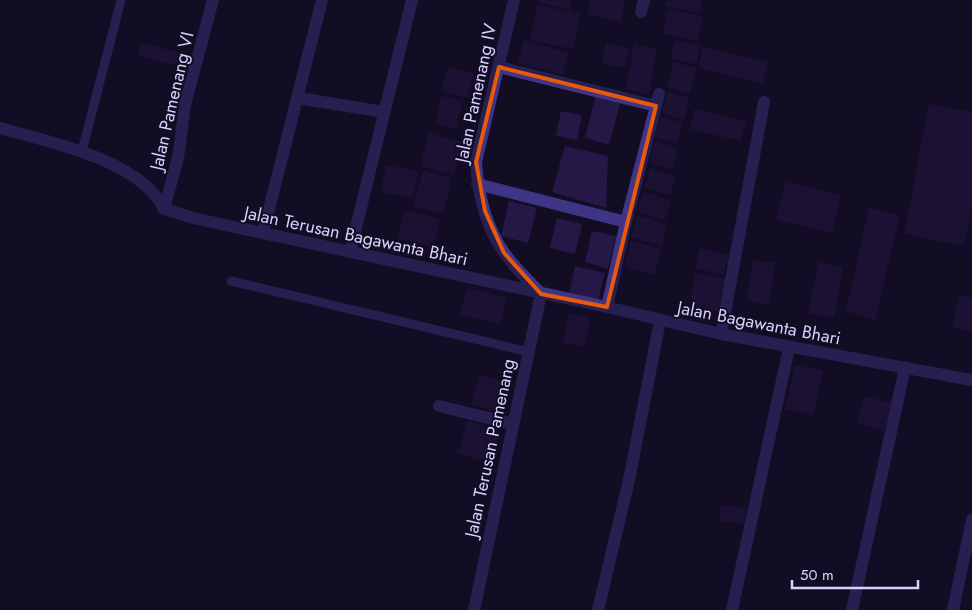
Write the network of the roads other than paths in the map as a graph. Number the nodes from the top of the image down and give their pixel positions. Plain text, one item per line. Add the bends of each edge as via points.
1 (121, 0) edge
2 (214, 0) edge
3 (322, 0) edge
4 (412, 0) edge
5 (514, 0) edge
6 (499, 67) junction
7 (298, 98) junction
8 (764, 102) dead end
9 (384, 112) junction
10 (0, 128) edge
11 (82, 151) junction
12 (478, 184) junction
13 (164, 209) junction
14 (626, 222) junction
15 (263, 233) junction
16 (350, 252) junction
17 (231, 281) dead end
18 (541, 294) junction
19 (607, 307) junction
20 (660, 321) junction
21 (721, 334) junction
22 (789, 348) junction
23 (529, 352) junction
24 (905, 368) junction
25 (972, 380) edge
26 (439, 406) dead end
27 (513, 424) junction
28 (972, 520) edge
29 (474, 610) edge
30 (598, 610) edge
31 (732, 610) edge
32 (852, 610) edge
33 (953, 610) edge

1 - 11 lane
2 - 13 street, Jalan Pamenang VI via 185,105 178,158
3 - 7 street
4 - 9 street
5 - 6 street, Jalan Pamenang IV
6 - 12 street, Jalan Pamenang IV via 476,162
6 - 14 street via 658,100
7 - 9 street
7 - 15 street
8 - 21 street
9 - 16 street
10 - 11 street
11 - 13 street via 137,179 158,196
12 - 14 street
12 - 18 street, Jalan Pamenang IV via 485,211 504,253
13 - 15 street, Jalan Terusan Bagawanta Bhari
14 - 19 street
15 - 16 street, Jalan Terusan Bagawanta Bhari
16 - 18 street, Jalan Terusan Bagawanta Bhari
17 - 23 lane
18 - 19 street, Jalan Bagawanta Bhari
18 - 23 street, Jalan Terusan Pamenang
19 - 20 street, Jalan Bagawanta Bhari
20 - 21 street, Jalan Bagawanta Bhari
20 - 30 street via 629,480
21 - 22 street, Jalan Bagawanta Bhari
22 - 24 street, Jalan Bagawanta Bhari
22 - 31 street
23 - 27 street, Jalan Terusan Pamenang
24 - 25 street, Jalan Bagawanta Bhari
24 - 32 street
26 - 27 street
27 - 29 street, Jalan Terusan Pamenang
28 - 33 street

